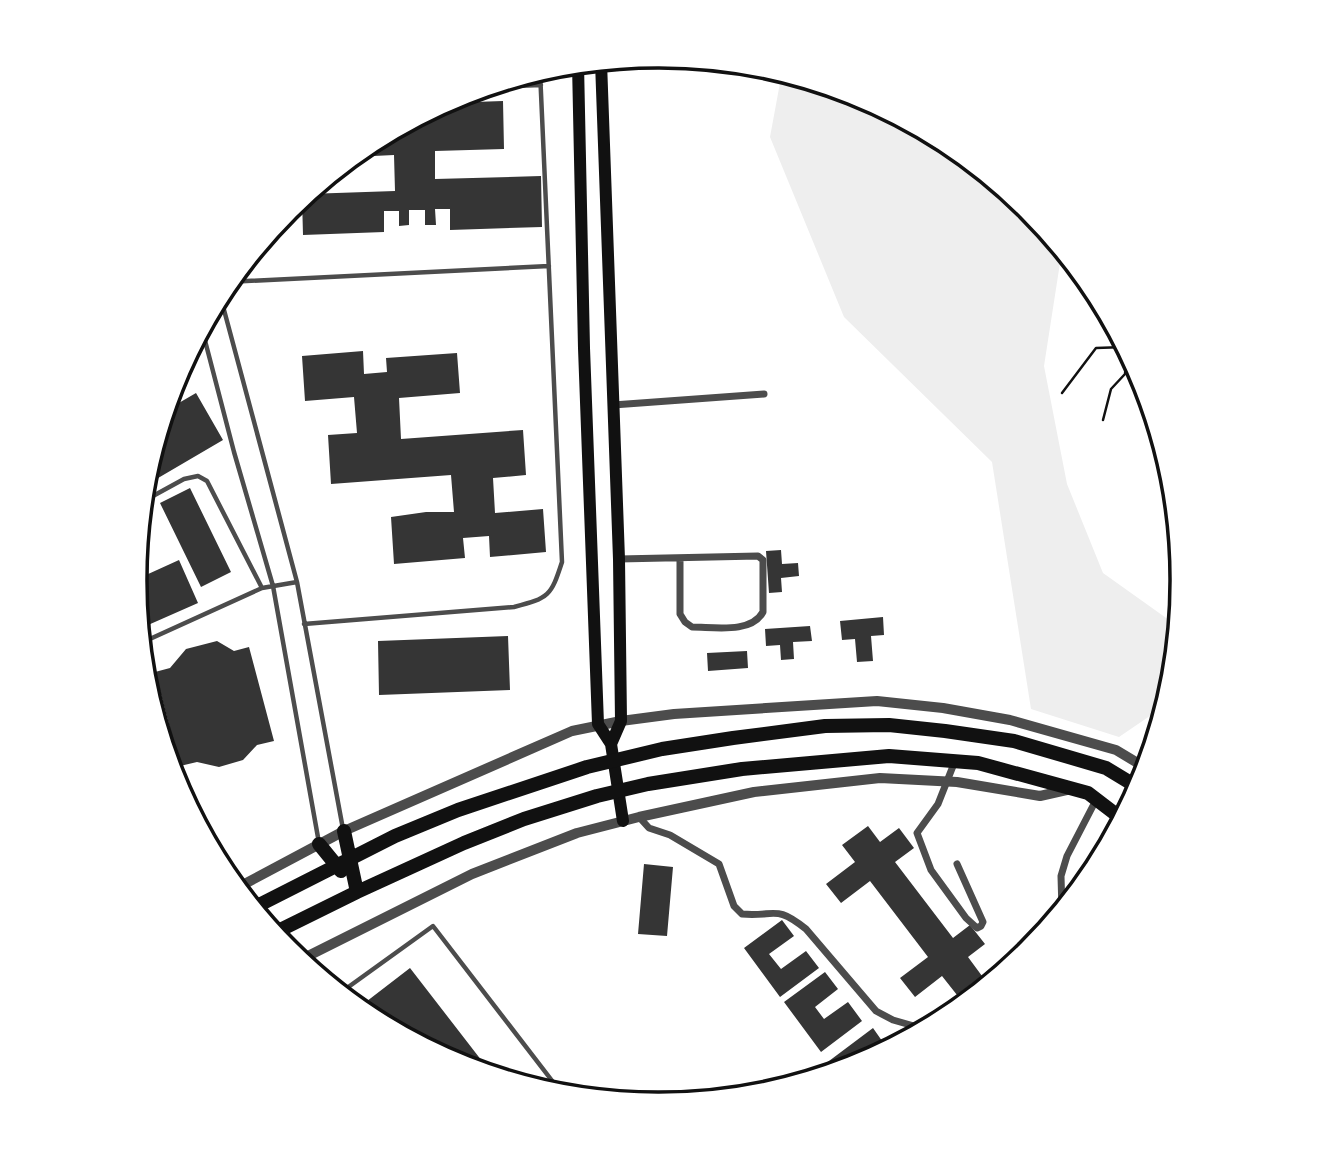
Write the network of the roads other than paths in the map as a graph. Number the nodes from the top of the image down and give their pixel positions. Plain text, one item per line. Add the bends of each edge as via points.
1 (601, 72) edge
2 (578, 75) edge
3 (541, 85) joint
4 (527, 86) edge
5 (549, 266) junction
6 (244, 281) edge
7 (224, 310) edge
8 (206, 343) edge
9 (764, 394) dead end
10 (613, 405) junction
11 (154, 496) edge
12 (680, 558) junction
13 (619, 559) junction
14 (297, 582) junction
15 (273, 586) junction
16 (262, 588) junction
17 (304, 624) junction
18 (150, 639) edge
19 (621, 721) junction
20 (598, 724) junction
21 (611, 744) junction
22 (954, 761) junction
23 (1136, 762) edge
24 (946, 782) junction
25 (1128, 782) edge
26 (1073, 789) junction
27 (1096, 799) junction
28 (1114, 813) edge
29 (639, 817) junction
30 (623, 821) junction
31 (344, 831) junction
32 (319, 844) junction
33 (957, 864) dead end
34 (247, 883) edge
35 (357, 892) junction
36 (1061, 895) edge
37 (262, 903) edge
38 (284, 928) edge
39 (310, 955) edge
40 (348, 987) edge
41 (910, 1025) edge
42 (552, 1080) edge

1 - 10 main road
2 - 20 main road
3 - 4 lane
3 - 5 lane
5 - 6 lane
5 - 17 lane via 562,562 554,589 539,601 513,607
7 - 14 lane
8 - 15 lane
9 - 10 street
10 - 13 main road
11 - 16 lane via 198,476 207,481
12 - 12 street via 760,557 763,612 759,618 747,626 692,627 685,622 680,614
12 - 13 street
13 - 19 main road
14 - 15 lane
14 - 17 lane
15 - 16 lane
15 - 32 lane
16 - 18 lane
17 - 31 lane
19 - 20 street
19 - 21 main road
19 - 23 street via 877,702 1010,720 1116,750
20 - 21 main road
20 - 31 street via 572,731
21 - 30 main road
22 - 24 street
22 - 26 main road via 978,763
22 - 35 main road via 889,756 742,769 648,784 488,833
24 - 26 street via 1041,796
24 - 29 street via 880,778 754,792
24 - 33 street via 917,833 931,870 977,928 983,922
25 - 37 main road via 1106,768 1014,740 889,724 825,726 733,738 587,767 470,806 395,836
26 - 27 main road
27 - 28 main road
27 - 36 street via 1067,856 1060,876
29 - 30 street
29 - 41 street via 649,828 719,864 734,906 742,914 783,913 794,920 876,1011
30 - 39 street via 577,833 472,874
31 - 32 street
31 - 35 main road
32 - 34 street
32 - 35 main road
35 - 38 main road
40 - 42 lane via 433,926

